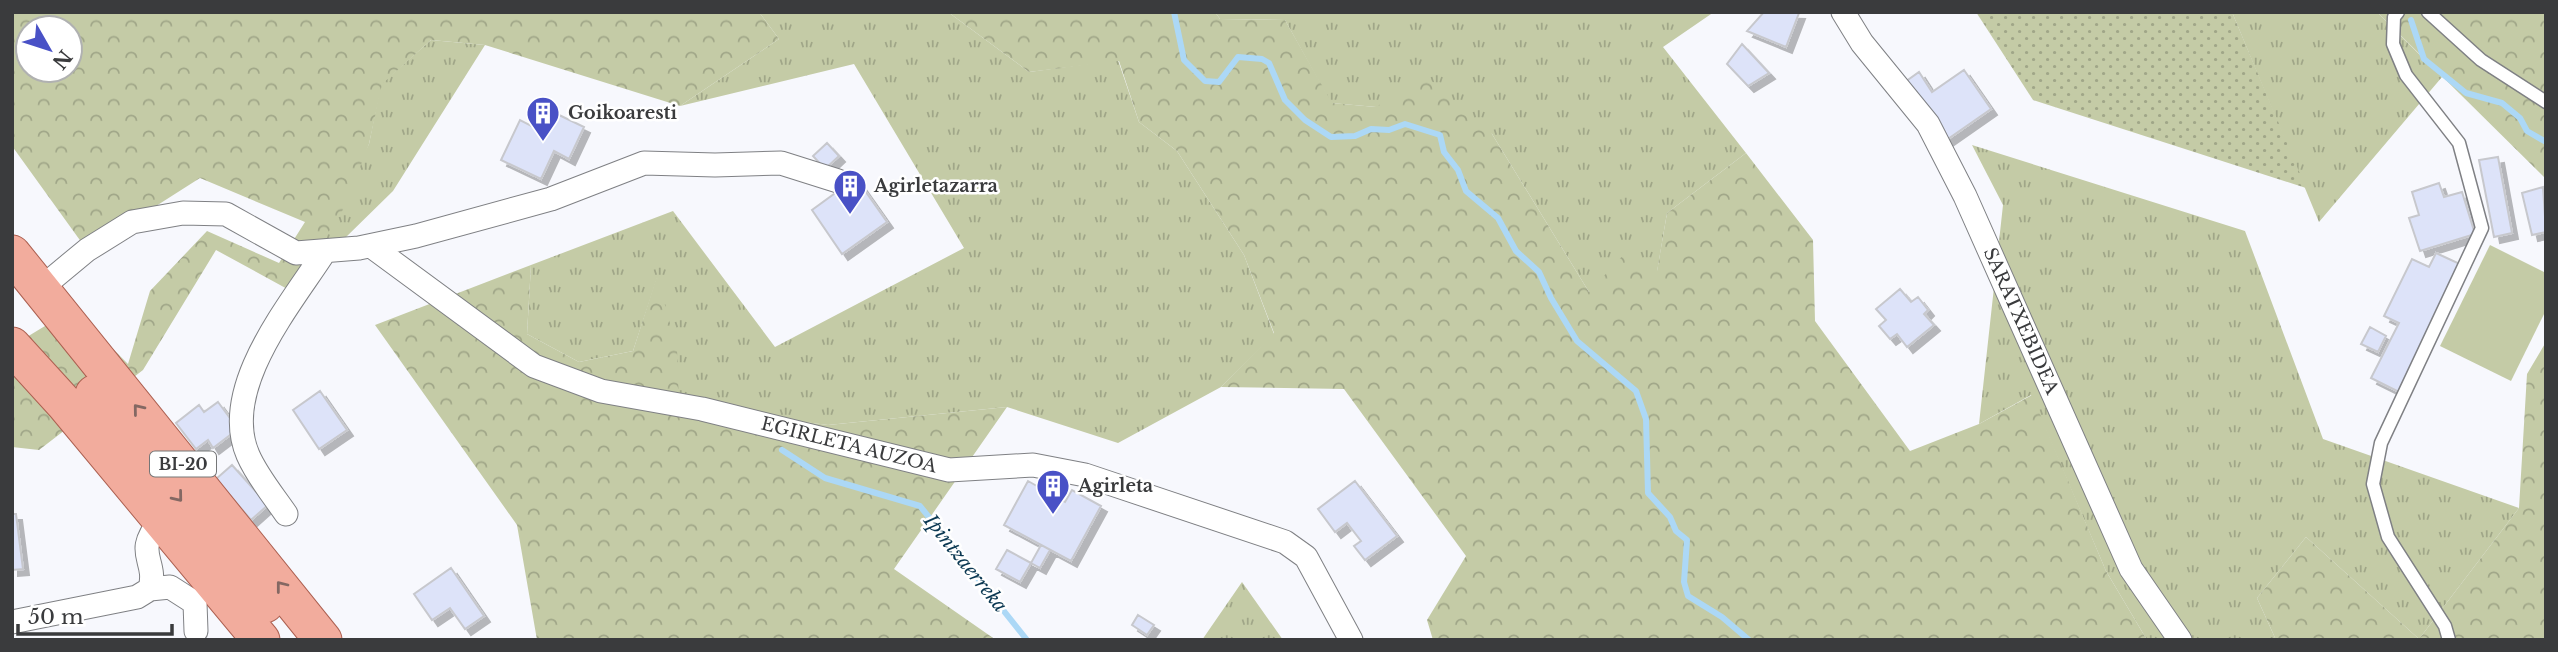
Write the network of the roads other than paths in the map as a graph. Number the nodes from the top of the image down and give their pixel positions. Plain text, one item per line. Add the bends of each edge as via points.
1 (1843, 12) edge
2 (2398, 12) edge
3 (2428, 12) edge
4 (2546, 102) edge
5 (838, 181) dead end
6 (371, 246) junction
7 (325, 251) junction
8 (12, 254) edge
9 (26, 290) edge
10 (12, 346) edge
11 (24, 364) edge
12 (286, 514) dead end
13 (160, 520) junction
14 (150, 589) junction
15 (12, 622) edge
16 (204, 627) dead end
17 (261, 640) edge
18 (294, 640) edge
19 (323, 640) edge
20 (1350, 640) edge
21 (2180, 640) edge
22 (2448, 640) edge

1 - 21 street, SARATXEBIDEA via 1862,43 1928,124 1965,195 2131,569
2 - 22 lane via 2393,44 2406,75 2459,143 2482,228 2381,443 2373,484 2388,537 2445,626
3 - 4 lane via 2481,60
5 - 6 street via 781,163 644,163 551,199
6 - 7 street
6 - 20 street, EGIRLETA AUZOA via 534,366 601,391 702,409 949,470 1033,465 1084,475 1285,542 1306,557
7 - 9 street via 296,253 226,214 183,213 132,222
7 - 12 street via 257,361 240,408 247,454
8 - 9 main road, BI-20
9 -> 18 main road, BI-20
19 -> 9 main road, BI-20
10 - 11 main road
11 - 13 main road
13 - 14 street via 146,542 147,565 153,577
13 - 17 main road
14 - 15 street via 137,597
14 - 16 street via 170,587 195,603

